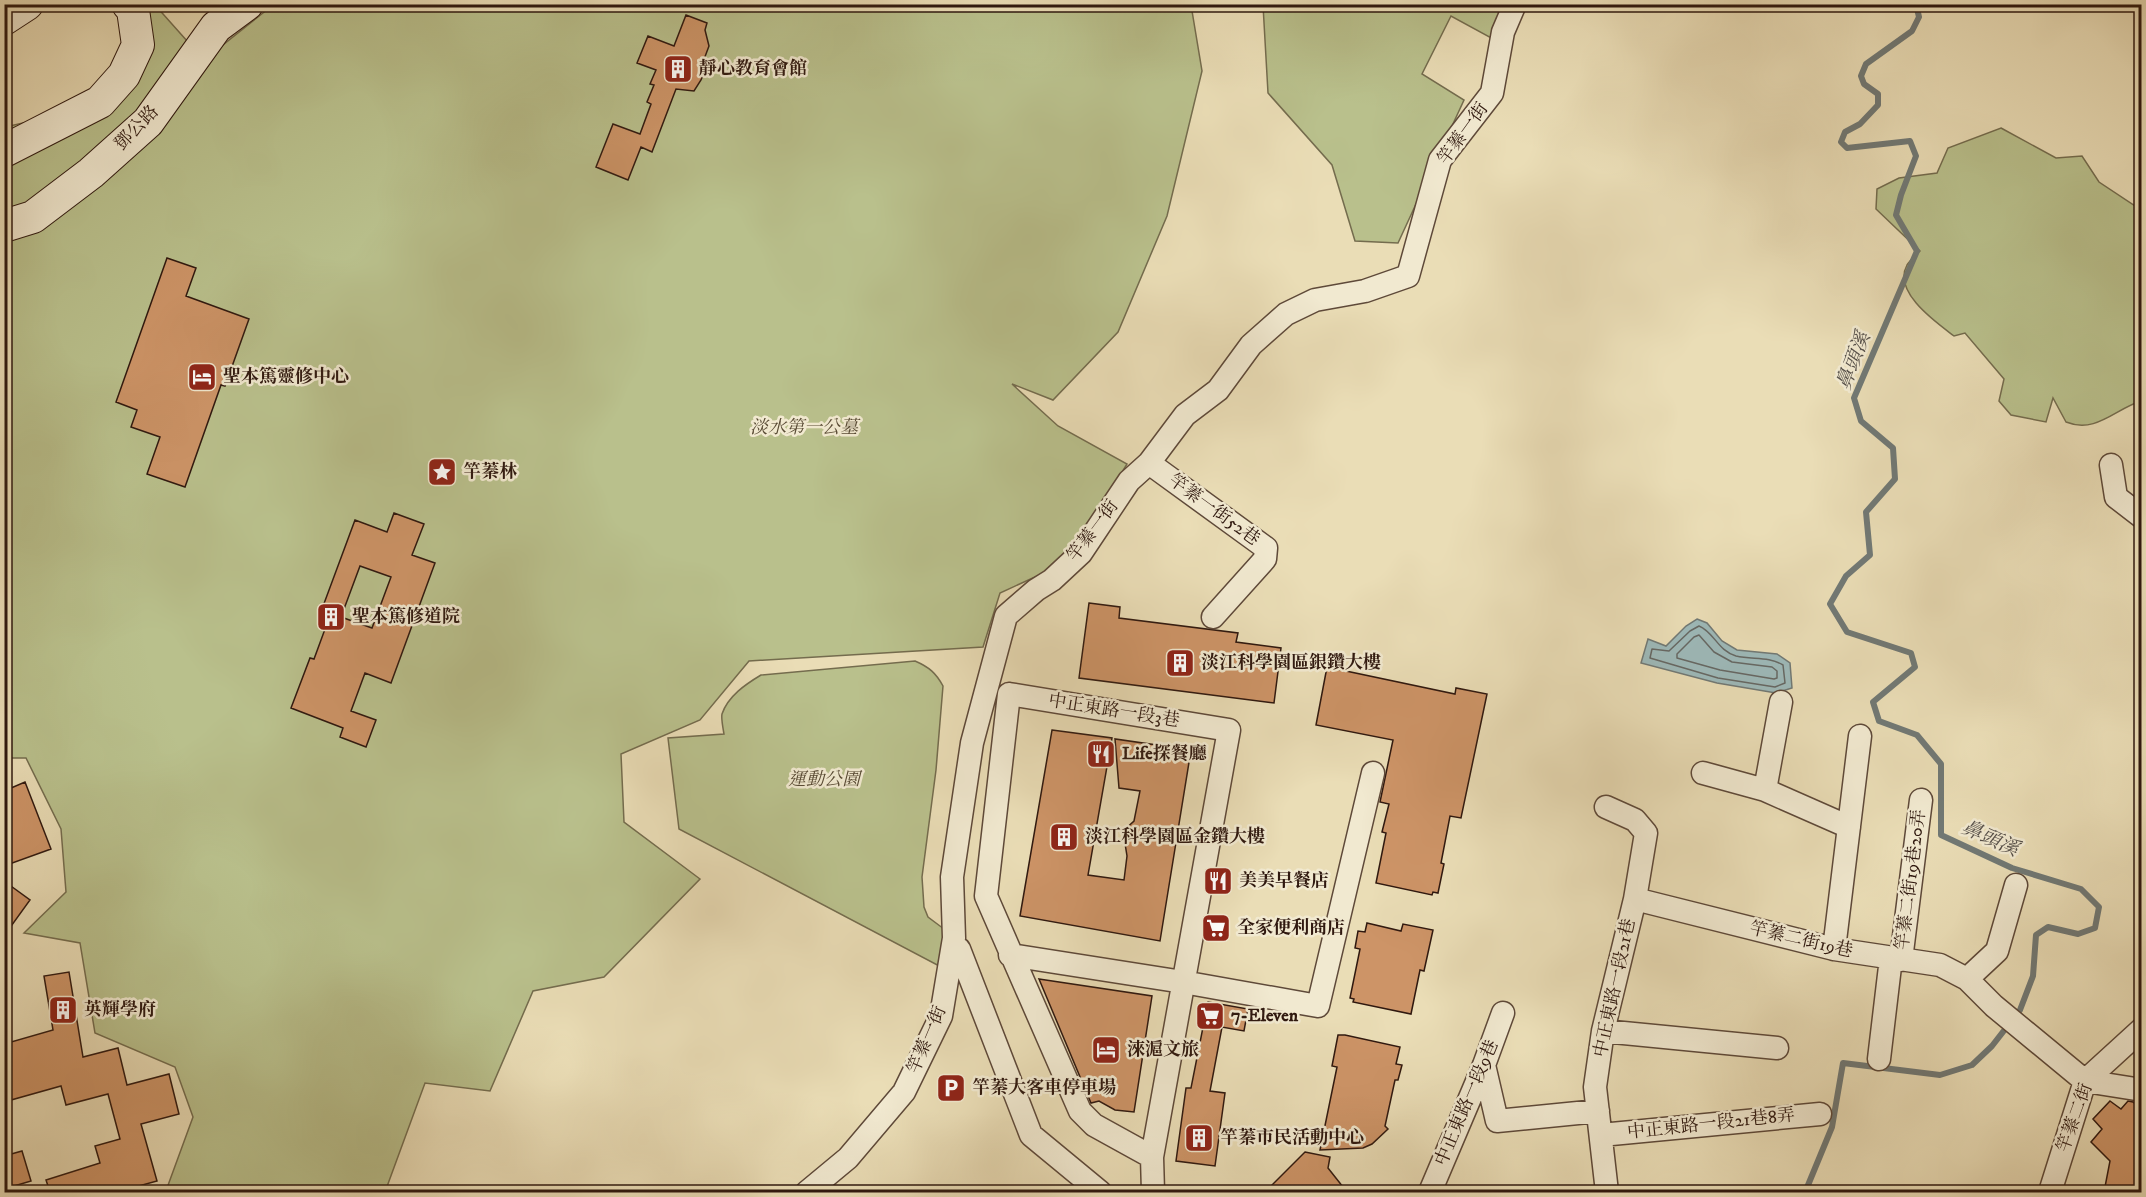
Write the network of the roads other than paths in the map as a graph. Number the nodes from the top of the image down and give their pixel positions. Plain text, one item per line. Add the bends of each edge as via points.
1 (27, 4) edge
2 (128, 4) edge
3 (247, 4) edge
4 (1515, 4) edge
5 (4, 19) edge
6 (4, 151) edge
7 (4, 226) edge
8 (1149, 463) junction
9 (2111, 465) dead end
10 (2142, 518) edge
11 (1213, 617) dead end
12 (1781, 702) dead end
13 (1860, 736) dead end
14 (1373, 773) dead end
15 (1703, 773) dead end
16 (1765, 790) junction
17 (1921, 800) dead end
18 (1606, 807) dead end
19 (1849, 827) junction
20 (2016, 885) dead end
21 (1635, 899) junction
22 (959, 949) dead end
23 (1834, 949) junction
24 (1010, 955) junction
25 (1896, 959) junction
26 (1967, 979) junction
27 (1183, 982) junction
28 (1503, 1013) dead end
29 (2142, 1029) edge
30 (1603, 1031) junction
31 (1778, 1048) dead end
32 (1879, 1059) dead end
33 (1484, 1065) junction
34 (2085, 1081) junction
35 (2142, 1090) edge
36 (1598, 1111) junction
37 (1820, 1114) dead end
38 (1601, 1135) junction
39 (1152, 1157) junction
40 (807, 1192) edge
41 (1100, 1192) edge
42 (1153, 1192) edge
43 (1430, 1192) edge
44 (1607, 1192) edge
45 (2050, 1192) edge

1 - 5 street
2 - 6 street via 133,10 138,45 124,75 100,102
3 - 7 street, 鄧公路 via 216,27 148,122 91,173 33,217
4 - 8 street, 竿蓁一街 via 1503,32 1492,93 1440,160 1408,276 1365,291 1314,300 1286,314 1251,345 1218,390 1185,415
8 - 11 street, 竿蓁一街52巷 via 1266,548 1265,558
8 - 40 street, 竿蓁一街 via 1129,481 1081,553 1006,616 972,744 952,878 954,938 941,1016 904,1092 848,1158
9 - 10 street via 2116,497
12 - 16 street
13 - 19 street
14 - 27 street via 1318,1006
15 - 16 street
16 - 19 street
17 - 25 street, 竿蓁二街19巷20弄
18 - 21 street, 中正東路一段21巷 via 1635,820 1646,833
19 - 23 street
20 - 26 street via 1997,951
21 - 23 street, 竿蓁二街19巷
21 - 30 street, 中正東路一段21巷
22 - 41 street via 1031,1135
23 - 25 street, 竿蓁二街19巷
24 - 27 street
24 - 27 street, 中正東路一段3巷 via 986,896 1009,694 1230,730
24 - 39 street, 中正東路一段3巷 via 1080,1111 1094,1125
25 - 26 street, 竿蓁二街19巷 via 1940,965
25 - 32 street, 竿蓁二街19巷20弄
26 - 34 street, 竿蓁二街19巷
27 - 39 street, 中正東路一段3巷
28 - 33 street, 中正東路一段9巷
29 - 34 street, 竿蓁二街
30 - 31 street
30 - 36 street, 中正東路一段21巷 via 1595,1087
33 - 36 street via 1497,1121
33 - 43 street, 中正東路一段9巷
34 - 35 street
34 - 45 street, 竿蓁二街
36 - 38 street, 中正東路一段21巷
37 - 38 street, 中正東路一段21巷8弄
38 - 44 street, 中正東路一段21巷
39 - 42 street, 中正東路一段3巷

